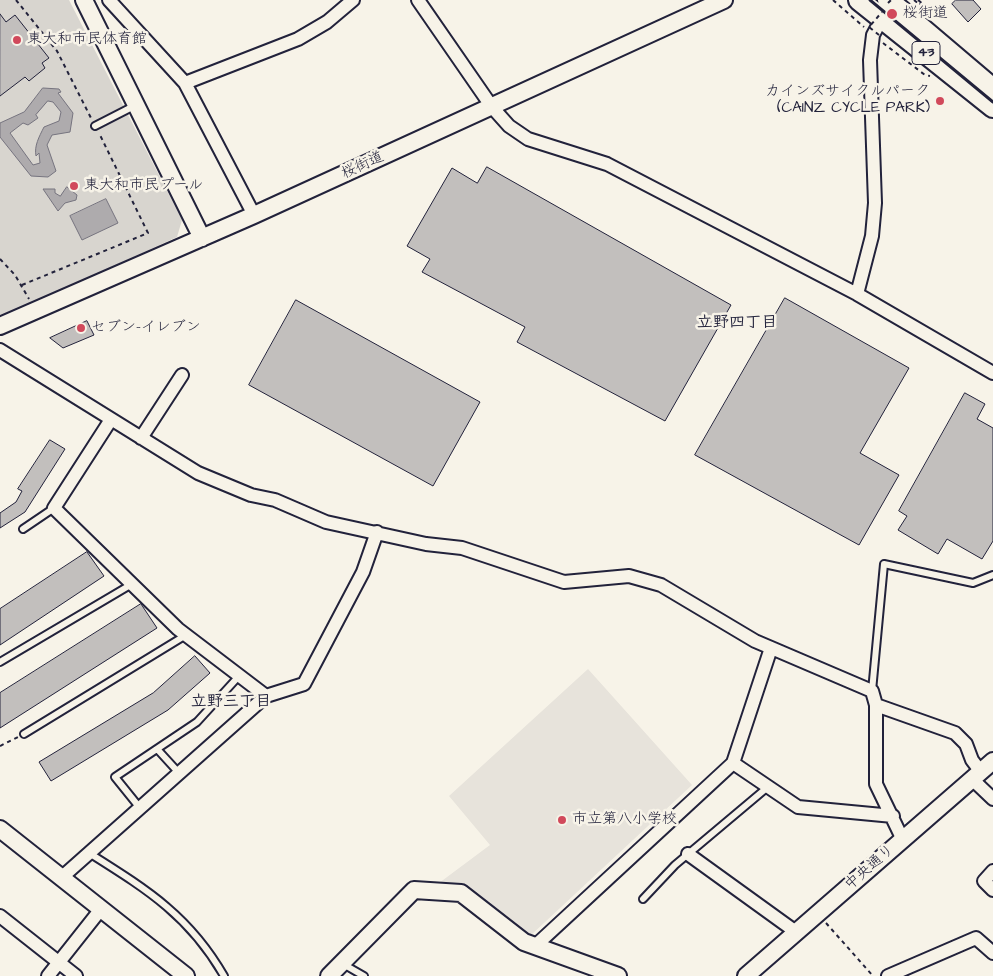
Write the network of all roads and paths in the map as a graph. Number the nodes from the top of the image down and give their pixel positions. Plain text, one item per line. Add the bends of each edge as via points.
1 (16, 0) edge
2 (84, 0) edge
3 (109, 0) edge
4 (353, 0) edge
5 (418, 0) edge
6 (724, 0) edge
7 (859, 0) edge
8 (914, 0) edge
9 (921, 2) dead end
10 (885, 11) edge
11 (185, 83) junction
12 (993, 89) edge
13 (137, 104) junction
14 (492, 107) junction
15 (993, 107) edge
16 (95, 126) junction
17 (254, 215) junction
18 (202, 238) junction
19 (0, 259) edge
20 (22, 285) junction
21 (857, 294) junction
22 (35, 310) junction
23 (0, 326) edge
24 (0, 350) edge
25 (993, 373) edge
26 (182, 375) dead end
27 (110, 421) junction
28 (141, 438) junction
29 (54, 508) junction
30 (23, 529) dead end
31 (376, 532) junction
32 (993, 575) edge
33 (132, 584) junction
34 (186, 635) junction
35 (772, 648) junction
36 (0, 662) edge
37 (239, 676) junction
38 (872, 691) junction
39 (266, 696) junction
40 (876, 705) junction
41 (24, 734) joint
42 (0, 746) edge
43 (158, 750) junction
44 (993, 761) edge
45 (733, 762) junction
46 (179, 773) junction
47 (976, 776) junction
48 (769, 786) junction
49 (993, 799) edge
50 (140, 808) junction
51 (893, 816) junction
52 (0, 829) edge
53 (903, 840) junction
54 (89, 853) junction
55 (688, 854) junction
56 (993, 871) edge
57 (61, 878) junction
58 (993, 890) edge
59 (643, 900) dead end
60 (101, 909) junction
61 (818, 913) junction
62 (0, 916) edge
63 (796, 932) junction
64 (535, 946) junction
65 (993, 953) edge
66 (59, 962) junction
67 (342, 963) junction
68 (48, 976) edge
69 (76, 976) edge
70 (186, 976) edge
71 (224, 976) edge
72 (329, 976) edge
73 (364, 976) edge
74 (618, 976) edge
75 (746, 976) edge
76 (873, 976) edge
77 (888, 976) edge

1 - 16 path via 56,51
2 - 13 street
3 - 11 street
4 - 11 street via 327,22 298,39
5 - 14 street
6 - 14 street, 桜街道
7 - 10 main road, 43
8 - 9 path via 920,5
10 - 10 path, bridge via 870,27
10 - 12 main road, 43
10 - 15 main road, 43
10 - 21 street via 873,35 870,60 875,203 872,236
11 - 17 street
13 - 16 lane
13 - 18 street
14 - 17 street, 桜街道
14 - 21 street via 509,126 528,139 607,164
16 - 20 path via 148,233
17 - 18 street, 桜街道
18 - 22 street, 桜街道
19 - 20 path
20 - 22 path
21 - 25 street
22 - 23 street, 桜街道
24 - 27 street
26 - 28 street
27 - 28 street
27 - 29 street
28 - 31 street via 198,473 251,495 275,500 326,522
29 - 30 lane
29 - 33 street
31 - 35 street via 426,544 462,548 564,582 629,576 661,585
31 - 39 street via 363,572 304,684
32 - 38 lane via 973,583 884,564
33 - 34 street
33 - 36 lane
34 - 37 street
34 - 41 lane
35 - 38 street
35 - 45 street
37 - 39 street
37 - 43 lane via 197,722
38 - 40 street
39 - 46 street
40 - 47 street via 955,732 966,744
40 - 51 street via 876,784
41 - 42 path
43 - 46 lane
43 - 50 lane via 115,776
44 - 47 street, 中央通り
45 - 48 street
45 - 64 street
46 - 50 street
47 - 49 street
47 - 53 street, 中央通り
48 - 51 street via 798,807
48 - 55 lane
50 - 54 street
51 - 53 street
52 - 57 street
53 - 61 street, 中央通り
54 - 57 street
54 - 71 lane via 157,897 195,934
55 - 59 lane
55 - 63 street
56 - 58 street via 984,881
57 - 60 street
60 - 66 street
60 - 70 street
61 - 63 street, 中央通り
61 - 76 path
62 - 66 street
63 - 75 street, 中央通り
64 - 67 street via 524,942 461,893 414,890
64 - 74 street
65 - 77 street via 976,938
66 - 68 street
66 - 69 street
67 - 72 street
67 - 73 lane

